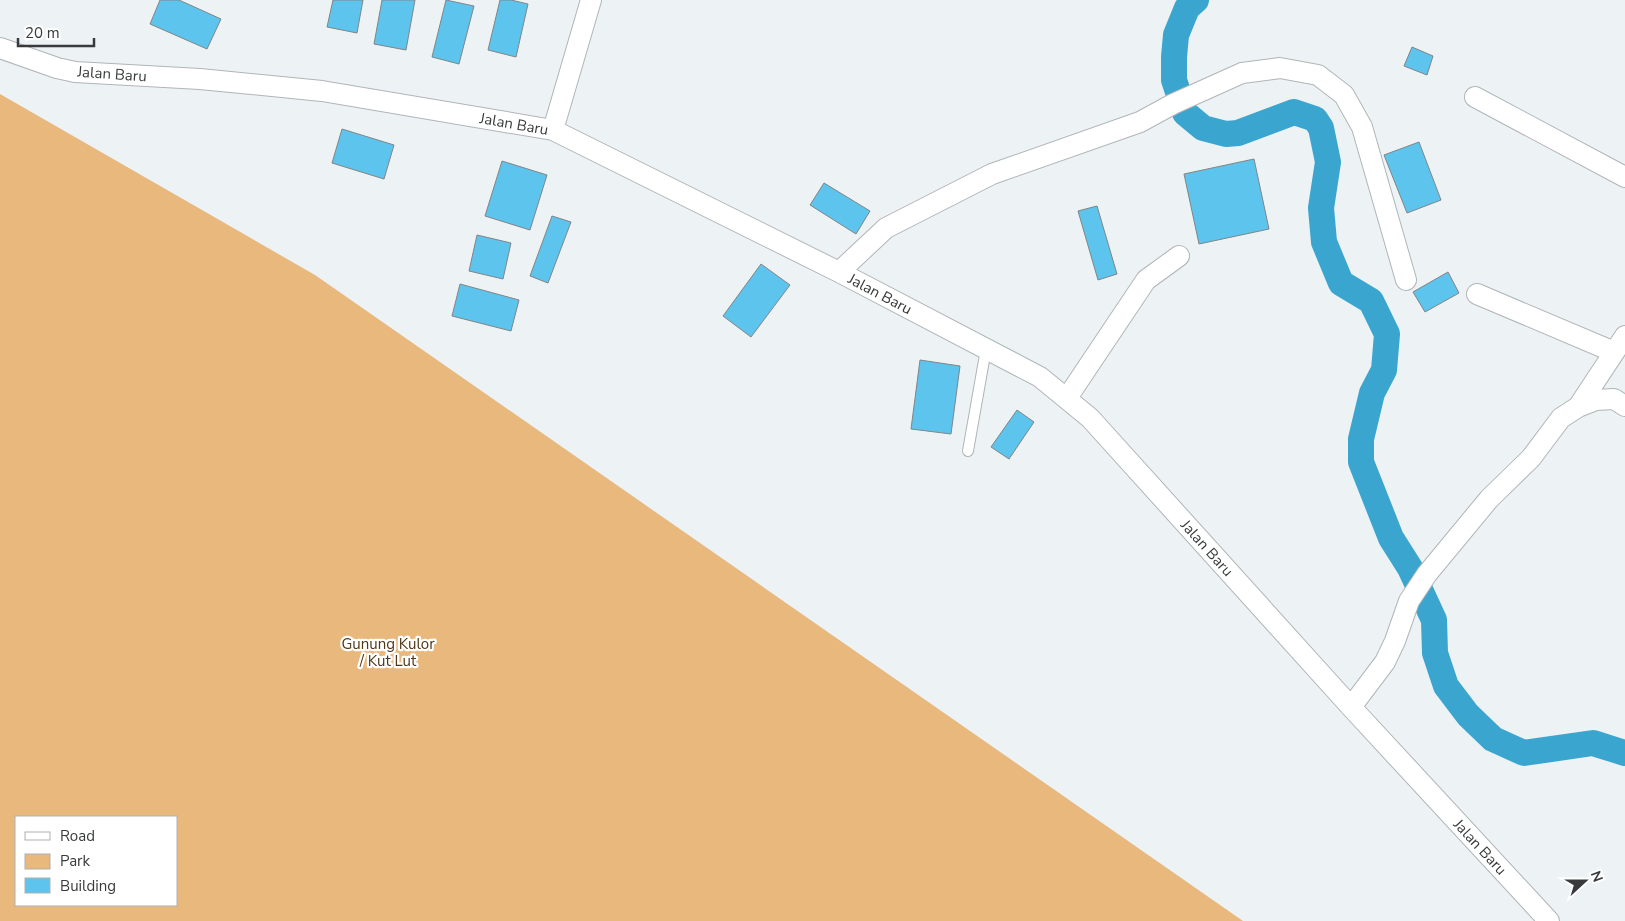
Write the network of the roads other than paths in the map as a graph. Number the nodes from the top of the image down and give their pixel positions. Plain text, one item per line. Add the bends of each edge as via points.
1 (591, 0) edge
2 (0, 48) edge
3 (1475, 97) dead end
4 (553, 130) junction
5 (1625, 177) edge
6 (1179, 256) dead end
7 (839, 272) junction
8 (1406, 280) dead end
9 (1477, 294) dead end
10 (1620, 344) edge
11 (986, 349) junction
12 (1067, 398) junction
13 (1625, 406) edge
14 (1578, 407) junction
15 (968, 451) dead end
16 (1350, 707) junction
17 (1549, 921) edge

1 - 4 street
2 - 4 street, Jalan Baru via 74,72 200,79 322,91
3 - 5 street
4 - 7 street, Jalan Baru
6 - 12 street via 1146,280
7 - 8 street via 886,228 992,174 1140,122 1242,73 1280,68 1318,75 1344,95 1362,128
7 - 11 street, Jalan Baru
9 - 10 street
10 - 14 street
11 - 12 street, Jalan Baru via 1040,377
11 - 15 lane
12 - 16 street, Jalan Baru via 1090,418
13 - 14 street via 1614,399 1596,400
14 - 16 street via 1562,418 1427,574 1409,601 1385,662
16 - 17 street, Jalan Baru

